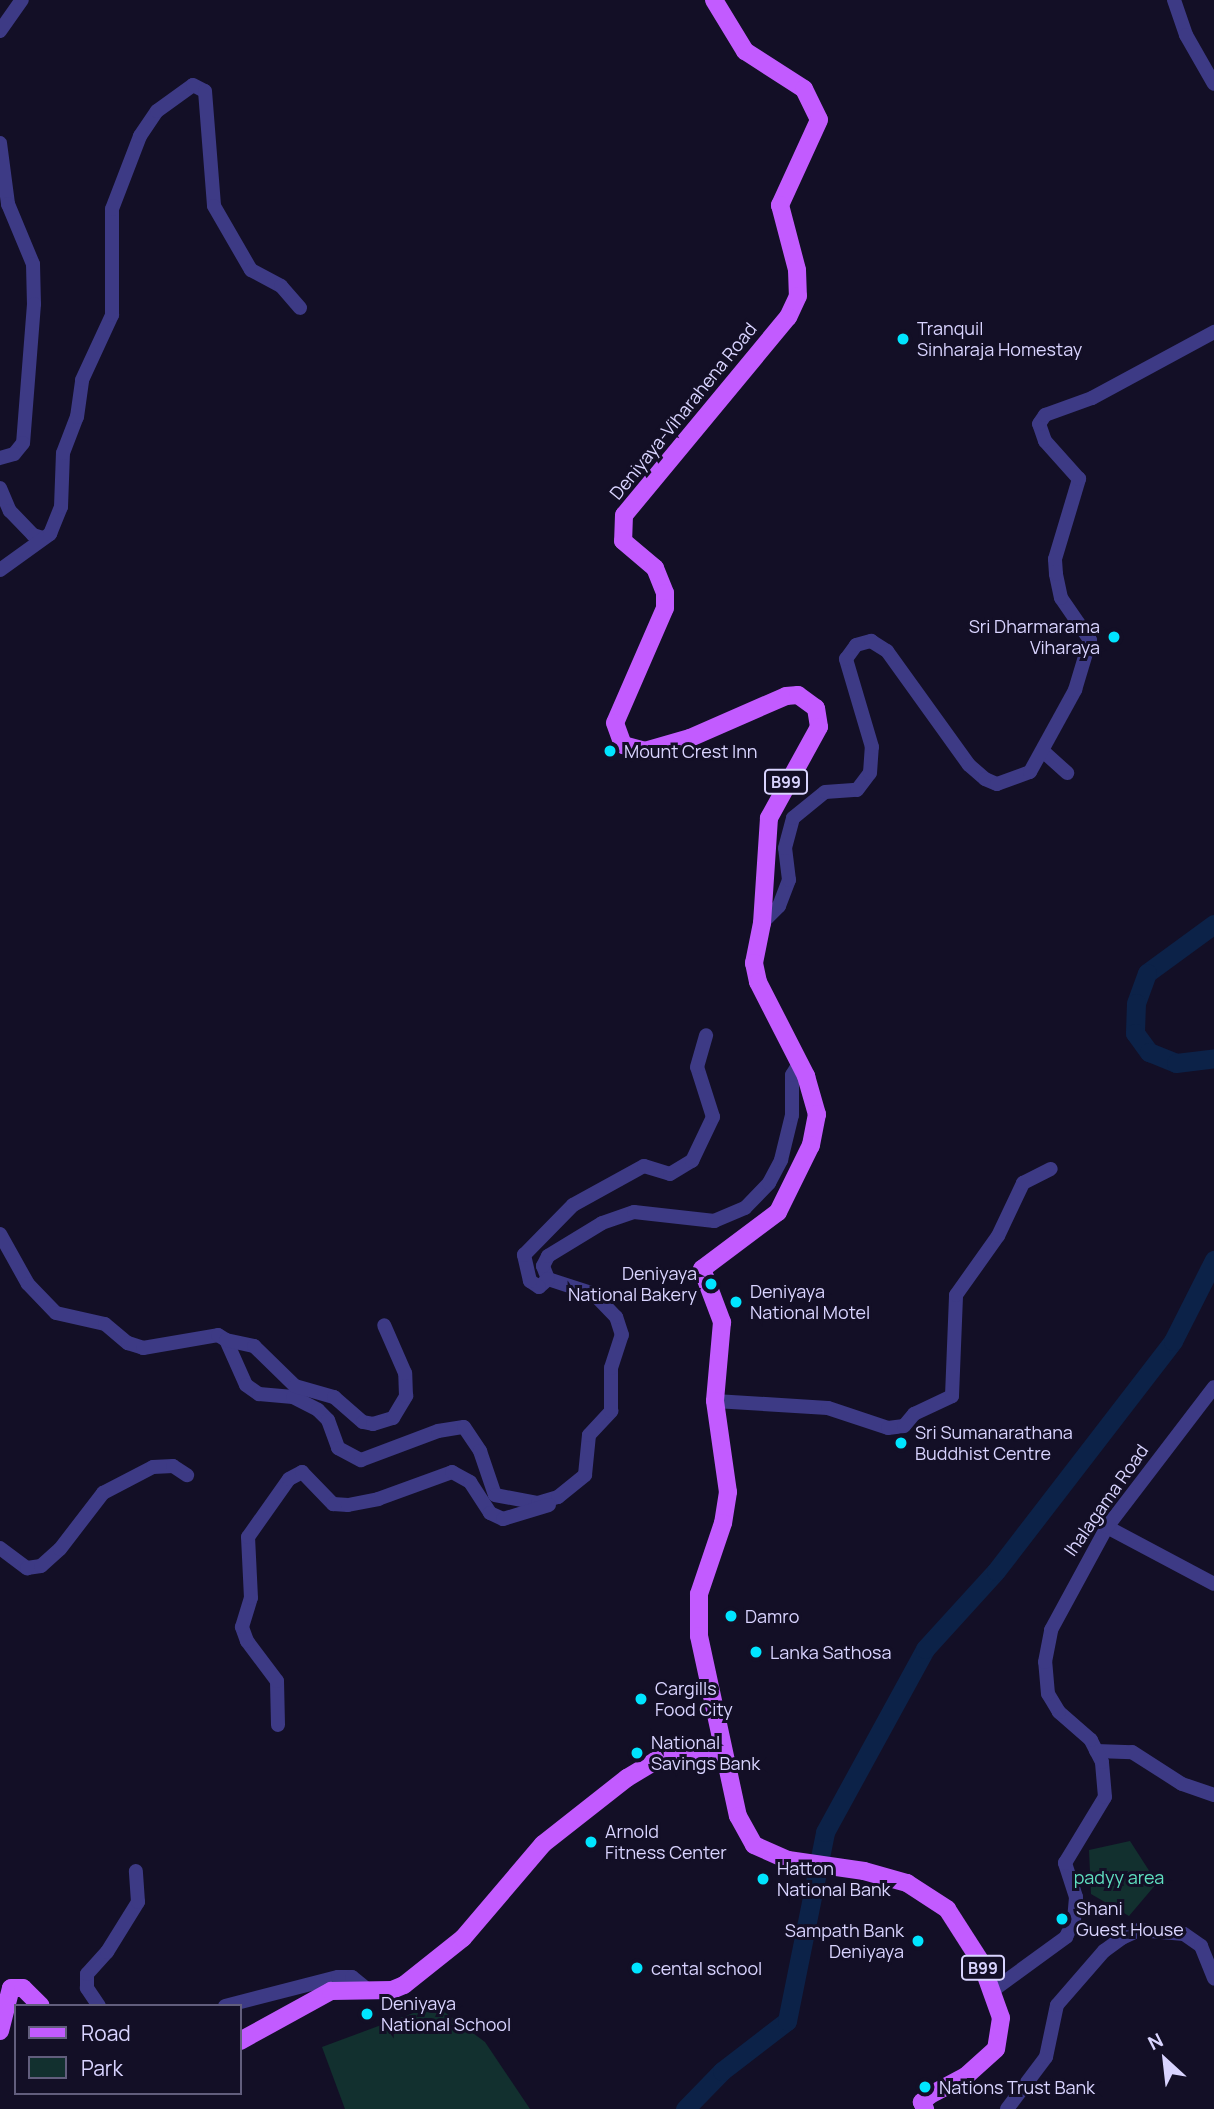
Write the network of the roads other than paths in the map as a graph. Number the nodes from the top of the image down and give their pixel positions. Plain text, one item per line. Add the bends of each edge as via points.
1 (22, 0) edge
2 (714, 0) edge
3 (1174, 0) edge
4 (0, 31) edge
5 (1214, 84) edge
6 (0, 143) edge
7 (300, 308) dead end
8 (1214, 331) edge
9 (0, 458) edge
10 (0, 488) edge
11 (43, 538) junction
12 (0, 570) edge
13 (1045, 753) junction
14 (1067, 773) dead end
15 (762, 923) junction
16 (706, 1035) dead end
17 (800, 1062) junction
18 (1051, 1169) dead end
19 (0, 1234) edge
20 (548, 1279) junction
21 (384, 1325) dead end
22 (226, 1340) junction
23 (1214, 1387) edge
24 (715, 1401) junction
25 (187, 1475) dead end
26 (558, 1497) junction
27 (1107, 1527) junction
28 (0, 1548) edge
29 (1214, 1584) edge
30 (278, 1725) dead end
31 (722, 1748) junction
32 (1096, 1751) junction
33 (1214, 1795) edge
34 (136, 1871) dead end
35 (1214, 1979) edge
36 (367, 1989) junction
37 (992, 1991) junction
38 (39, 2004) edge
39 (98, 2004) edge
40 (233, 2004) edge
41 (0, 2031) edge
42 (242, 2040) edge
43 (919, 2107) edge
44 (1007, 2109) edge

1 - 4 street
2 - 15 main road, Deniyaya-Viharahena Road / B99 via 745,51 804,89 819,120 780,205 797,270 798,296 788,317 624,515 623,541 655,568 665,593 664,608 615,723 623,745 645,751 690,738 786,696 810,700 820,718 819,727 769,818
3 - 5 street via 1186,36
6 - 9 street via 8,204 33,264 34,304 23,443 14,454
7 - 11 street via 281,286 251,270 214,206 205,91 193,85 157,111 146,128 113,209 112,316 82,380 77,417 63,453 61,507 50,534
8 - 13 street via 1092,398 1045,415 1038,425 1045,441 1079,479 1055,559 1056,574 1061,598 1090,640 1075,690
10 - 11 street via 10,512 33,535
11 - 12 street
13 - 14 street
13 - 15 street via 1020,779 997,784 985,779 969,765 887,651 871,641 856,645 846,659 872,747 870,773 857,790 825,792 793,818 785,848 789,880 779,906
15 - 17 main road, Deniyaya-Viharahena Road / B99 via 754,963 758,982
16 - 20 street via 697,1067 713,1117 692,1161 670,1174 644,1166 573,1205 524,1255 530,1281 539,1287
17 - 20 street via 792,1075 793,1115 781,1160 769,1183 745,1208 714,1221 655,1211 602,1223 548,1256 543,1266
17 - 24 main road, Deniyaya-Viharahena Road / B99 via 817,1115 811,1145 789,1195 772,1219 702,1269 722,1322
18 - 24 street via 1023,1183 998,1236 956,1295 952,1396 914,1414 904,1426 888,1428 828,1408
19 - 22 street via 28,1284 56,1313 105,1324 128,1343 143,1348 202,1335
20 - 26 street via 594,1294 616,1317 622,1335 611,1368 611,1411 589,1435 585,1475
21 - 22 street via 405,1373 406,1396 393,1418 373,1424 363,1422 334,1397 295,1386 254,1346
22 - 26 street via 246,1385 259,1394 293,1397 318,1410 328,1420 338,1448 348,1457 361,1460 438,1431 464,1427 481,1451 495,1495 520,1503
23 - 27 street, Ihalagama Road
24 - 31 main road, Deniyaya-Viharahena Road / B99 via 727,1505 699,1594 697,1616
25 - 28 street via 173,1466 153,1467 103,1493 41,1566 27,1568
26 - 30 street via 534,1513 503,1519 490,1513 470,1482 452,1472 378,1499 348,1504 333,1504 302,1472 289,1479 247,1537 251,1598 242,1627 277,1681
27 - 29 street
27 - 32 street, Ihalagama Road via 1051,1630 1045,1662 1048,1694
31 - 36 main road via 644,1766 543,1844 435,1964 392,1990
31 - 37 main road, Deniyaya-Viharahena Road / B99 via 745,1833 768,1854 907,1884 947,1909 976,1953
32 - 33 street via 1132,1752 1182,1784
32 - 37 street, Ihalagama Road via 1105,1797 1065,1863 1076,1897 1074,1920 1066,1937
34 - 39 street via 138,1902 87,1975 87,1988
35 - 44 street via 1201,1946 1184,1934 1139,1930 1122,1938 1104,1951 1057,2005 1046,2057
36 - 40 street via 352,1977 338,1977
36 - 42 main road via 331,1991
37 - 43 main road, Deniyaya-Viharahena Road / B99 via 1001,2018 996,2049 967,2076
38 - 41 main road via 23,1988 11,1988

